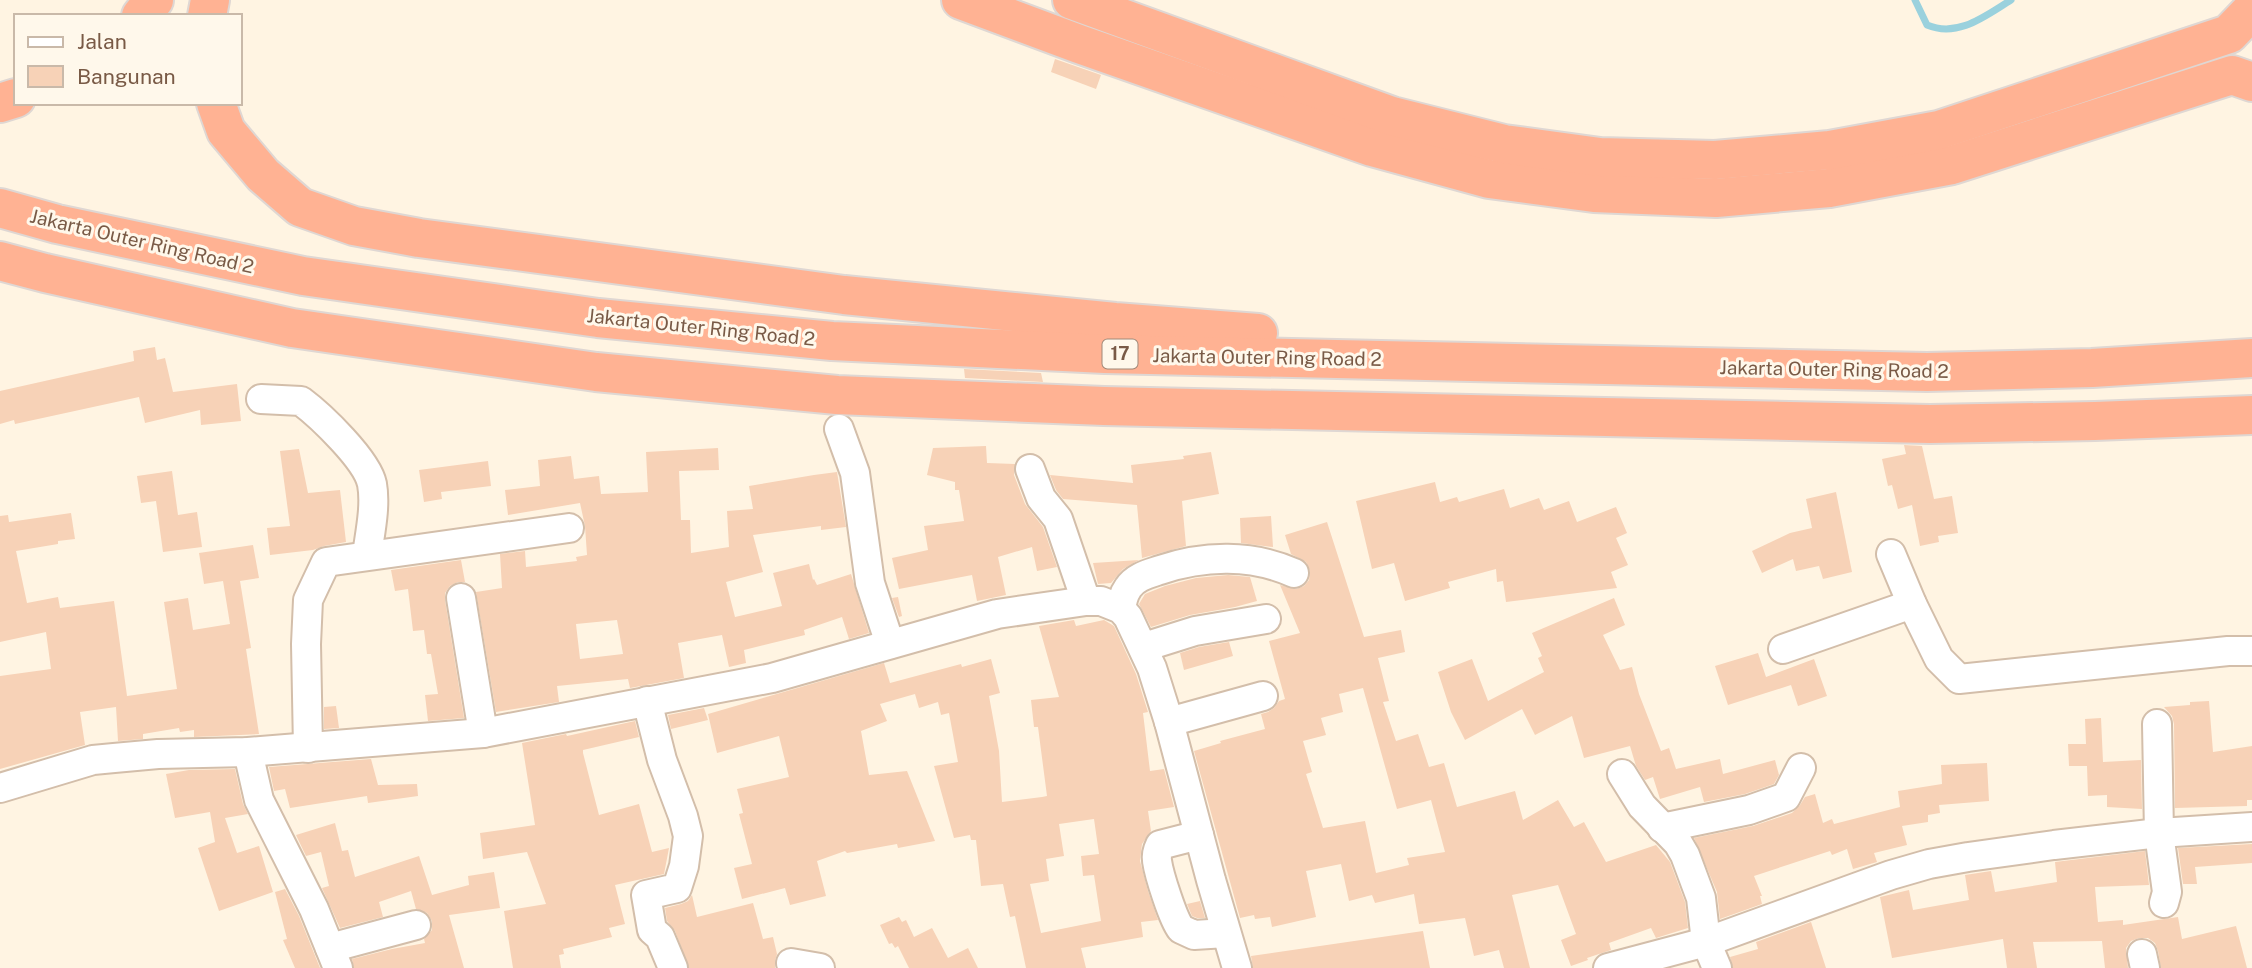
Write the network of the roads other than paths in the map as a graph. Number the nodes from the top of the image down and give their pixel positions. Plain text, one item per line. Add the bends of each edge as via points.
1 (154, 0) edge
2 (961, 0) edge
3 (1072, 0) edge
4 (2252, 9) edge
5 (143, 14) edge
6 (2252, 82) edge
7 (217, 105) edge
8 (0, 208) edge
9 (0, 261) edge
10 (2252, 358) edge
11 (1689, 367) junction
12 (261, 399) dead end
13 (2252, 415) edge
14 (839, 429) dead end
15 (1030, 469) dead end
16 (569, 528) dead end
17 (1891, 554) dead end
18 (367, 555) junction
19 (1294, 573) dead end
20 (461, 598) dead end
21 (1086, 601) junction
22 (1912, 604) junction
23 (1121, 609) junction
24 (1266, 619) dead end
25 (890, 644) junction
26 (1143, 647) junction
27 (1783, 649) dead end
28 (2252, 651) edge
29 (1263, 696) dead end
30 (647, 701) junction
31 (1169, 722) junction
32 (2157, 724) dead end
33 (483, 733) junction
34 (308, 748) junction
35 (248, 752) junction
36 (1801, 768) dead end
37 (1622, 774) dead end
38 (0, 788) edge
39 (2252, 827) edge
40 (1662, 828) junction
41 (2159, 833) junction
42 (1199, 835) junction
43 (2164, 902) dead end
44 (416, 926) dead end
45 (1226, 933) junction
46 (1711, 955) edge
47 (334, 958) edge
48 (791, 963) dead end
49 (673, 968) edge
50 (820, 968) edge
51 (1237, 968) edge
52 (1608, 968) edge

1 - 5 highway
2 - 6 highway via 1372,147 1489,179 1594,193 1716,198 1829,188 1952,165 2232,75
3 - 4 highway via 1392,116 1504,144 1600,157 1715,160 1830,150 1939,130 2228,34
7 - 11 highway via 226,131 263,175 300,207 354,226 419,238 871,298
8 - 11 highway, Jakarta Outer Ring Road 2 / 17 via 303,276 598,318 832,341 1105,354
9 - 13 highway via 292,328 596,372 836,395 1104,406 1930,424
10 - 11 highway, Jakarta Outer Ring Road 2 / 17 via 1927,372
12 - 18 street via 301,401 364,464 372,486
14 - 25 street via 855,474 870,583
15 - 21 street via 1041,498 1058,519
16 - 18 street
17 - 22 street
18 - 34 street via 326,562 308,600
19 - 23 street via 1236,558 1200,559 1133,582
20 - 33 street
21 - 23 street
21 - 25 street via 997,614
22 - 27 street
22 - 28 street via 1939,659 1959,679
23 - 26 street
24 - 26 street via 1195,631
25 - 30 street via 772,678
26 - 31 street
29 - 31 street
30 - 33 street
30 - 49 street via 688,836 677,888 646,895 652,930 660,937
31 - 42 street
32 - 41 street
33 - 34 street
34 - 35 street
35 - 38 street via 93,761
35 - 47 street via 259,800
36 - 40 street via 1786,797 1749,810
37 - 40 street
39 - 41 street
40 - 46 street via 1678,843 1693,874
41 - 43 street via 2167,892
41 - 46 street via 1929,864 1891,875
42 - 45 street
42 - 45 street via 1160,845 1157,862 1181,929 1194,935
44 - 47 street
45 - 51 street
46 - 52 street
48 - 50 street

